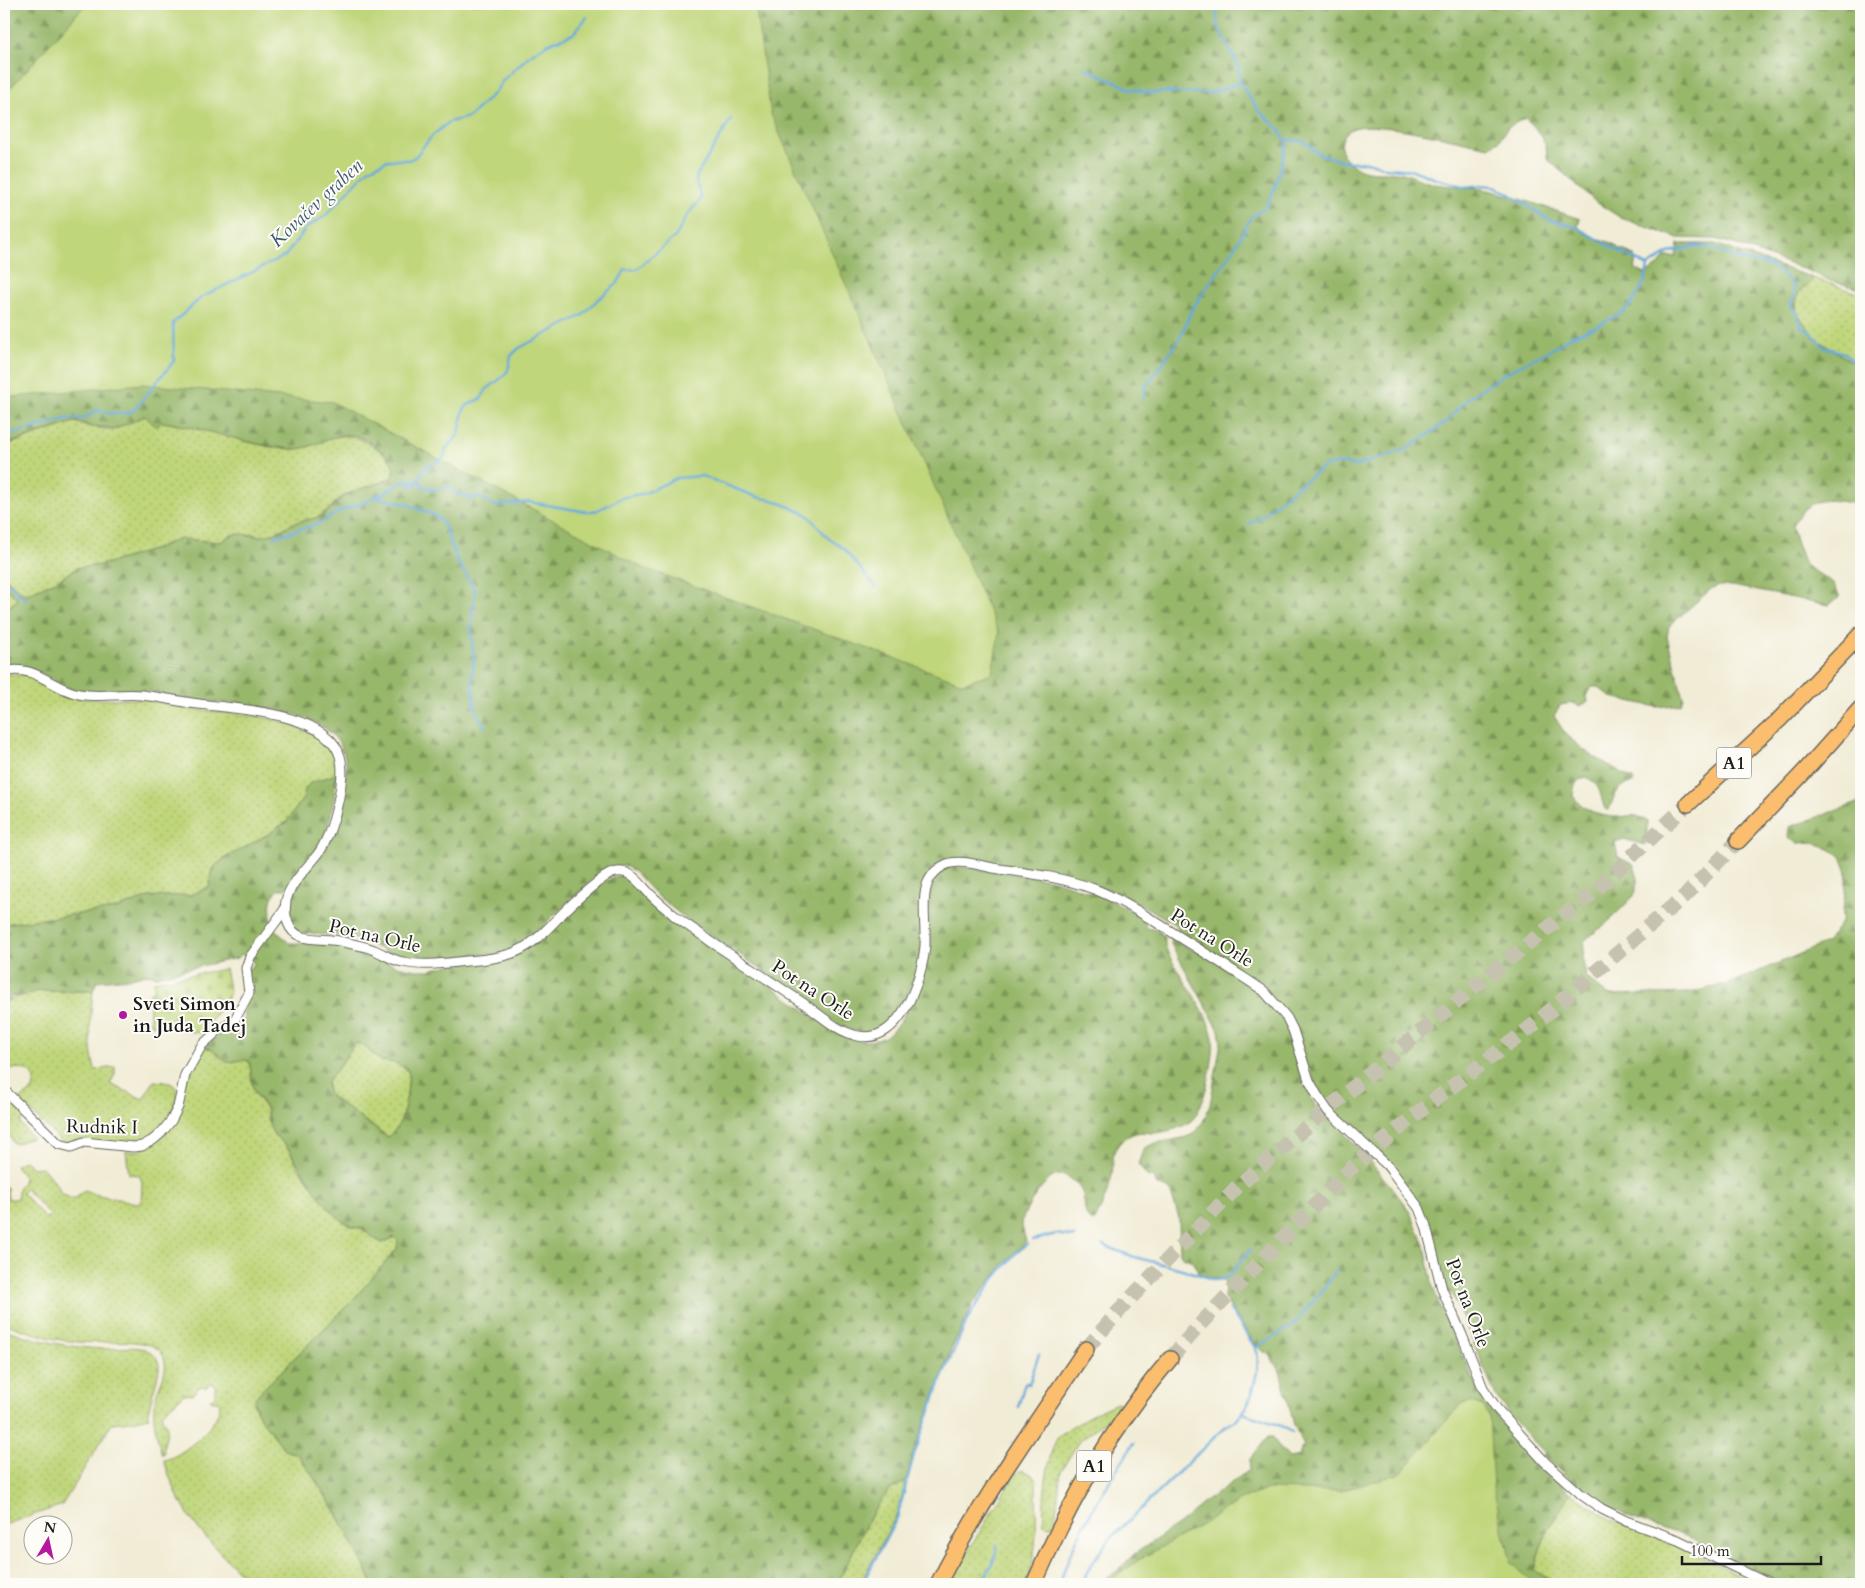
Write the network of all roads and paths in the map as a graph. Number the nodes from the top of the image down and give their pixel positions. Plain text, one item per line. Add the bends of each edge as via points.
1 (1861, 634) edge
2 (4, 672) edge
3 (1861, 708) edge
4 (1688, 804) tunnel mouth
5 (1738, 841) tunnel mouth
6 (285, 909) junction
7 (4, 1090) edge
8 (1086, 1349) tunnel mouth
9 (1170, 1359) tunnel mouth
10 (954, 1554) junction
11 (929, 1584) edge
12 (938, 1584) edge
13 (1034, 1584) edge
14 (1769, 1584) edge

1 - 4 highway, A1 via 1779,720
2 - 6 street via 34,673 78,694 142,695 267,712 302,722 332,741 342,763 336,814 318,854 293,883
3 - 5 highway
6 - 7 street, Rudnik I via 250,957 246,968 249,993 234,1020 202,1045 185,1075 178,1107 153,1140 133,1147 84,1142 65,1147
6 - 14 street, Pot na Orle via 289,927 304,938 354,944 403,963 446,963 510,954 522,948 537,939 599,880 619,871 628,873 678,918 830,1024 844,1032 870,1037 892,1026 913,994 925,947 928,882 944,865 972,864 1055,877 1102,892 1246,978 1276,1004 1293,1030 1316,1095 1340,1123 1388,1166 1419,1208 1442,1289 1483,1388 1497,1409 1545,1462 1602,1509 1678,1540
8 - 10 highway
9 - 13 highway, A1 via 1096,1463
10 - 11 highway
10 - 12 highway

